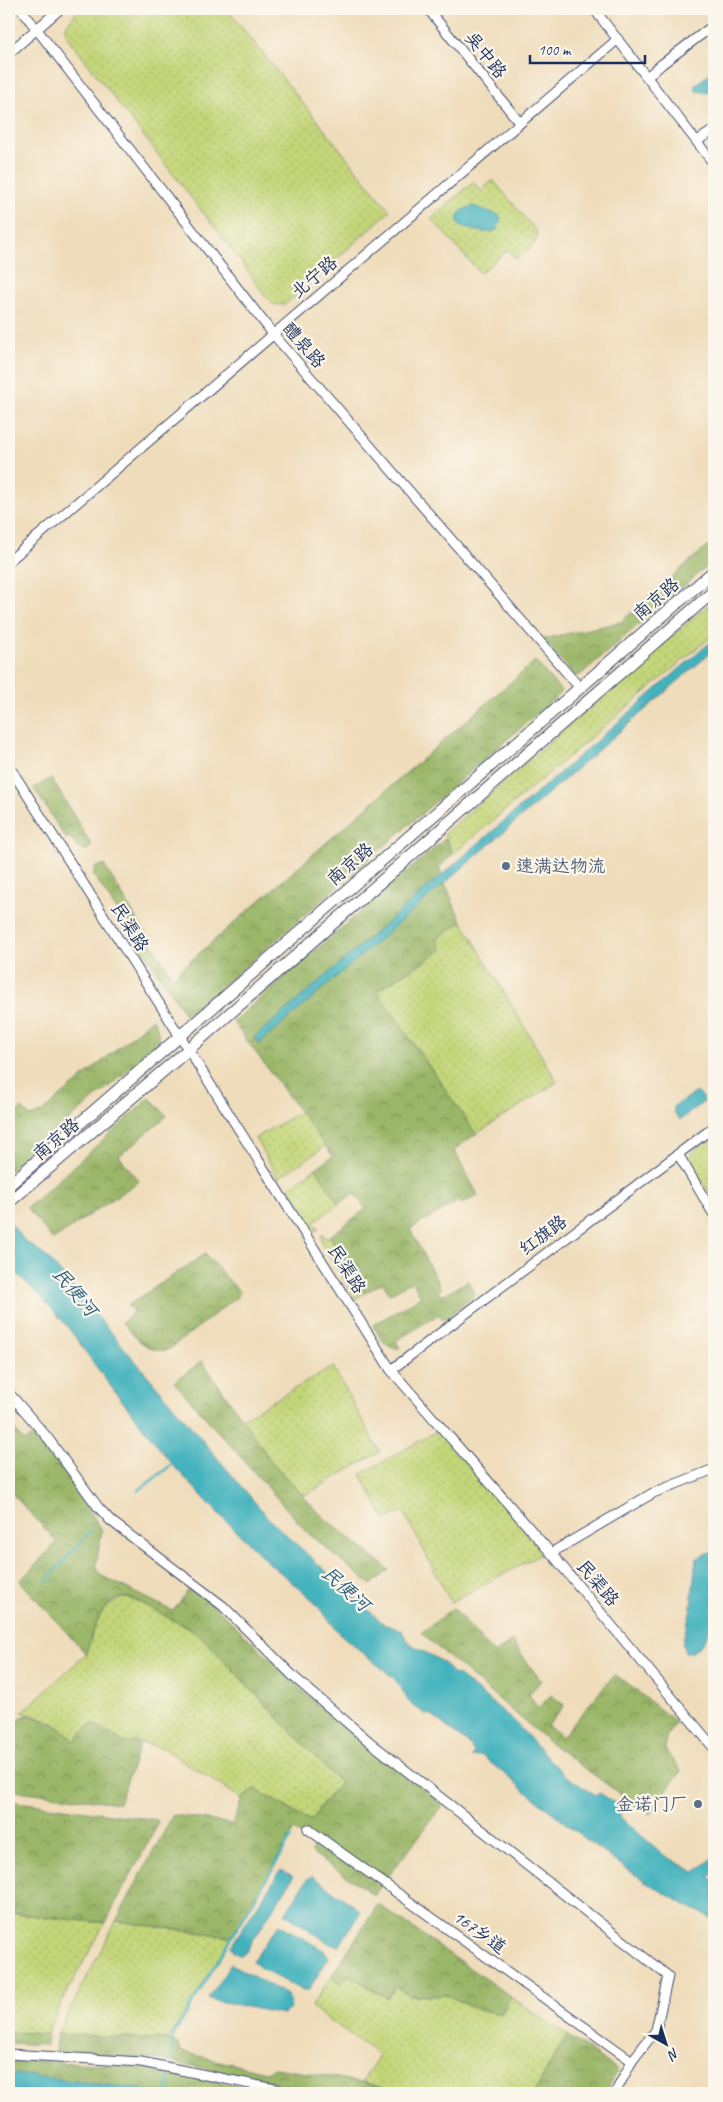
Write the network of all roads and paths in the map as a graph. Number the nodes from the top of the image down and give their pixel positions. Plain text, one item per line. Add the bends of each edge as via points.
1 (21, 9) edge
2 (60, 9) edge
3 (428, 9) edge
4 (594, 9) edge
5 (714, 26) edge
6 (36, 29) junction
7 (618, 39) junction
8 (9, 53) edge
9 (647, 77) junction
10 (520, 123) junction
11 (714, 130) edge
12 (697, 141) junction
13 (714, 164) edge
14 (273, 334) junction
15 (9, 561) edge
16 (714, 571) edge
17 (714, 591) edge
18 (580, 688) junction
19 (9, 766) edge
20 (180, 1036) junction
21 (189, 1049) junction
22 (714, 1127) edge
23 (678, 1154) junction
24 (9, 1185) edge
25 (9, 1202) edge
26 (714, 1214) edge
27 (391, 1370) junction
28 (9, 1393) edge
29 (714, 1469) edge
30 (551, 1553) junction
31 (714, 1748) edge
32 (308, 1829) dead end
33 (9, 2054) edge
34 (632, 2061) junction
35 (294, 2093) edge
36 (615, 2093) edge

1 - 6 street, 醴泉路
2 - 6 street
3 - 10 street, 吴中路
4 - 7 street
5 - 9 street
6 - 8 street
6 - 14 street, 醴泉路
7 - 9 street
7 - 10 street, 北宁路
9 - 12 street
10 - 14 street, 北宁路
11 - 12 street
12 - 13 street
14 - 15 street, 北宁路
14 - 18 street, 醴泉路
16 - 18 main road, 南京路
17 - 21 main road, 南京路
18 - 20 main road, 南京路
19 - 20 street, 民渠路
20 - 21 street, 民渠路
20 - 24 main road, 南京路
21 - 25 main road, 南京路
21 - 27 street, 民渠路
22 - 23 street, 红旗路
23 - 26 street
23 - 27 street, 红旗路
27 - 30 street, 民渠路
28 - 34 street via 111,1521 223,1606 295,1678 371,1743 668,1976 656,2030
29 - 30 street via 653,1493
30 - 31 street, 民渠路
32 - 34 street, 167乡道
33 - 35 street via 141,2062
34 - 36 street

